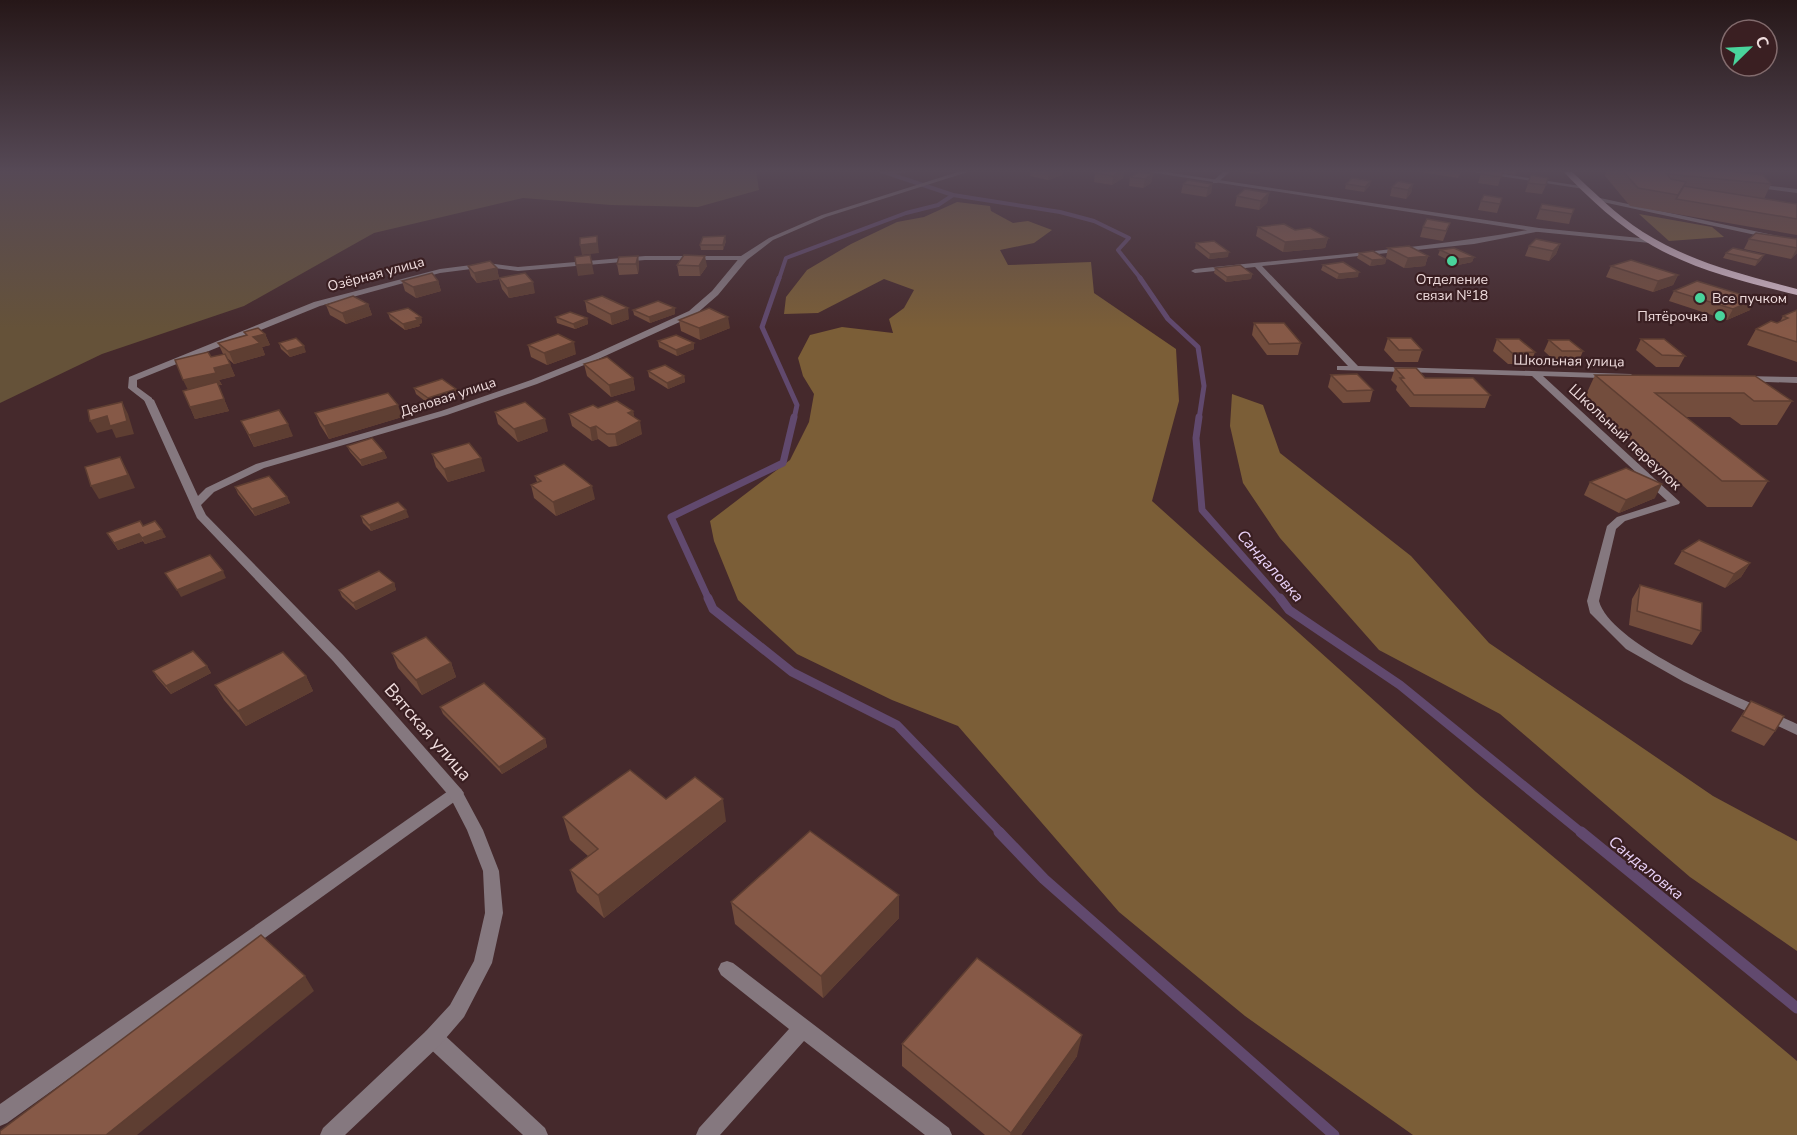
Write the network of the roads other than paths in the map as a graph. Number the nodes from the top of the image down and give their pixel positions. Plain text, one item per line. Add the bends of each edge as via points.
1 (808, 223) edge
2 (1492, 223) edge
3 (1624, 223) edge
4 (1708, 223) edge
5 (1539, 230) junction
6 (1650, 241) junction
7 (1797, 242) edge
8 (744, 258) junction
9 (1256, 264) junction
10 (1195, 271) dead end
11 (1797, 292) edge
12 (1340, 368) dead end
13 (1356, 369) junction
14 (1534, 374) junction
15 (1642, 376) edge
16 (1737, 379) edge
17 (1797, 380) edge
18 (149, 400) joint
19 (196, 503) junction
20 (1797, 730) edge
21 (456, 793) junction
22 (727, 969) dead end
23 (803, 1028) junction
24 (433, 1038) junction
25 (0, 1116) edge
26 (330, 1135) edge
27 (538, 1135) edge
28 (706, 1135) edge
29 (942, 1135) edge

1 - 8 street, Деловая улица via 771,239
2 - 5 street
3 - 6 main road
4 - 7 street
5 - 6 street
5 - 9 street via 1474,242
6 - 11 main road via 1688,259
8 - 18 street, Озёрная улица via 645,258 518,269 474,266 430,273 317,304 132,379 133,388
8 - 19 street, Деловая улица via 705,303 668,325 534,382 444,413 243,472 210,490
9 - 10 street
9 - 13 street
12 - 13 street, Школьная улица
13 - 14 street, Школьная улица
14 - 15 street, Школьная улица
14 - 20 street, Школьный переулок via 1675,502 1621,519 1611,528 1593,601 1596,613 1631,646 1689,679
16 - 17 street
18 - 19 street, Вятская улица
19 - 21 street, Вятская улица via 201,516 228,547 338,658
21 - 24 street, Вятская улица via 491,871 494,913 483,963 457,1011
21 - 25 street
22 - 23 street
23 - 28 street
23 - 29 street
24 - 26 street, Вятская улица
24 - 27 street

